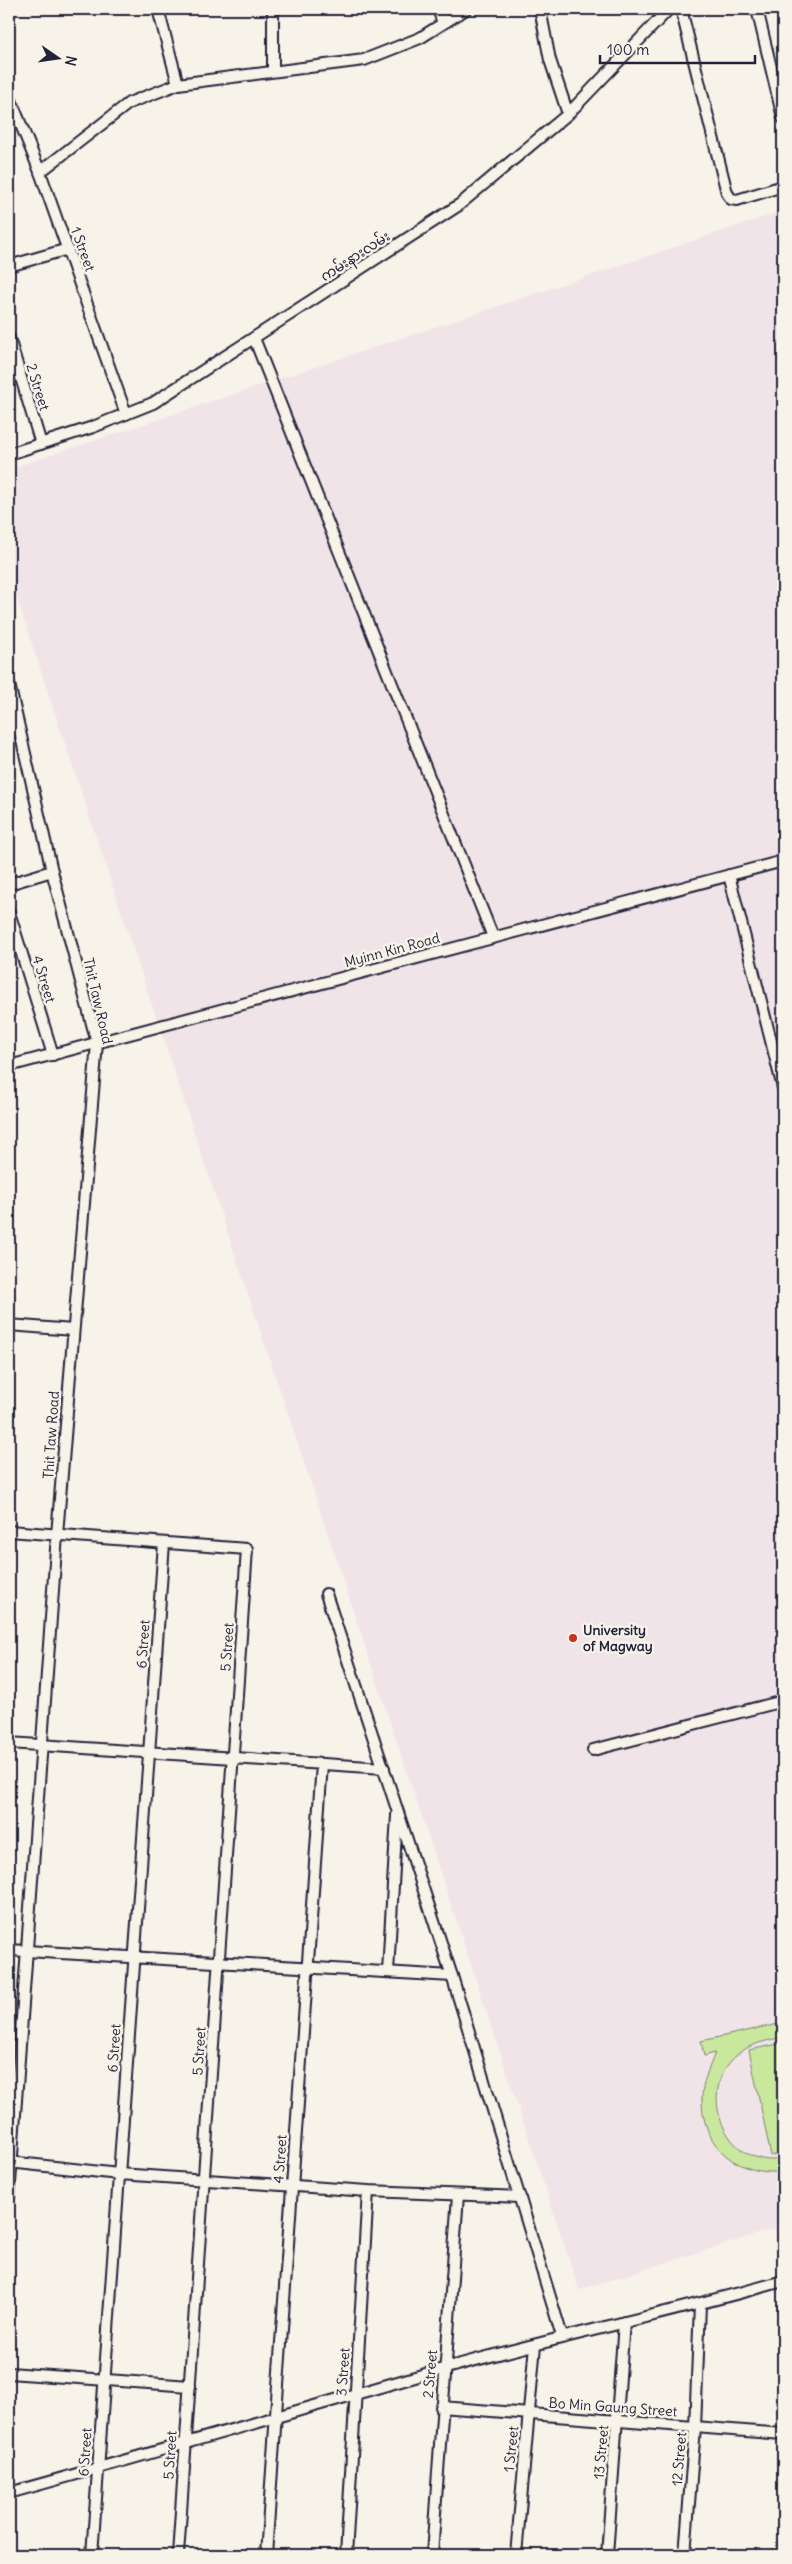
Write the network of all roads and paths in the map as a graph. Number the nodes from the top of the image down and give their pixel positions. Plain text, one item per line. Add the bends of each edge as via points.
1 (158, 9) edge
2 (274, 9) edge
3 (438, 9) edge
4 (466, 9) edge
5 (540, 9) edge
6 (669, 9) edge
7 (681, 9) edge
8 (757, 9) edge
9 (443, 24) junction
10 (273, 71) junction
11 (178, 84) junction
12 (9, 95) edge
13 (568, 114) junction
14 (783, 118) edge
15 (40, 172) junction
16 (783, 186) edge
17 (68, 250) junction
18 (9, 266) edge
19 (9, 338) edge
20 (254, 338) junction
21 (126, 414) junction
22 (41, 444) junction
23 (9, 454) edge
24 (9, 691) edge
25 (783, 861) edge
26 (52, 871) junction
27 (729, 875) junction
28 (9, 884) edge
29 (9, 912) edge
30 (493, 938) junction
31 (97, 1043) junction
32 (53, 1055) junction
33 (9, 1066) edge
34 (783, 1088) edge
35 (9, 1325) edge
36 (73, 1330) junction
37 (9, 1531) edge
38 (57, 1535) junction
39 (164, 1543) junction
40 (326, 1594) dead end
41 (783, 1701) edge
42 (9, 1744) edge
43 (41, 1746) junction
44 (593, 1750) dead end
45 (149, 1753) junction
46 (233, 1758) junction
47 (322, 1764) junction
48 (384, 1768) junction
49 (397, 1809) junction
50 (9, 1950) edge
51 (26, 1951) junction
52 (134, 1958) junction
53 (219, 1962) junction
54 (308, 1968) junction
55 (388, 1972) junction
56 (452, 1976) junction
57 (10, 2162) edge
58 (119, 2174) junction
59 (204, 2180) junction
60 (292, 2186) junction
61 (368, 2191) junction
62 (458, 2194) junction
63 (520, 2196) junction
64 (9, 2197) edge
65 (783, 2280) edge
66 (700, 2304) junction
67 (624, 2322) junction
68 (562, 2336) junction
69 (535, 2345) junction
70 (445, 2368) junction
71 (9, 2373) edge
72 (104, 2380) junction
73 (190, 2386) junction
74 (356, 2395) junction
75 (441, 2406) junction
76 (528, 2414) junction
77 (275, 2417) junction
78 (618, 2421) junction
79 (695, 2427) junction
80 (783, 2434) edge
81 (184, 2444) junction
82 (98, 2468) junction
83 (9, 2493) edge
84 (92, 2555) edge
85 (178, 2555) edge
86 (266, 2555) edge
87 (346, 2555) edge
88 (432, 2555) edge
89 (516, 2555) edge
90 (606, 2555) edge
91 (685, 2555) edge

1 - 11 street
2 - 10 street
3 - 9 street
4 - 9 street
5 - 13 street via 550,60
6 - 13 street, ကမ်းနားလမ်း
7 - 16 street via 727,193 737,200
8 - 14 street
9 - 10 street via 420,38 364,60
10 - 11 street
11 - 15 street via 130,103
12 - 15 street, 1 Street
13 - 20 street, ကမ်းနားလမ်း via 459,205
15 - 17 street, 1 Street
17 - 18 street
17 - 21 street, 1 Street
19 - 22 street, 2 Street
20 - 21 street, ကမ်းနားလမ်း via 153,402
20 - 30 street
21 - 22 street, ကမ်းနားလမ်း
22 - 23 street, ကမ်းနားလမ်း
24 - 26 street, Thit Taw Road
25 - 27 street, Myinn Kin Road
26 - 28 street
26 - 31 street, Thit Taw Road
27 - 30 street, Myinn Kin Road
27 - 34 street
29 - 32 street, 4 Street
30 - 31 street, Myinn Kin Road
31 - 32 street, Myinn Kin Road
31 - 36 street, Thit Taw Road
32 - 33 street, Myinn Kin Road
35 - 36 street
36 - 38 street, Thit Taw Road
37 - 38 street
38 - 39 street
38 - 43 street, Thit Taw Road
39 - 45 street, 6 Street
39 - 46 street, 5 Street via 247,1549
40 - 48 street
41 - 44 street
42 - 43 street
43 - 45 street
43 - 51 street, Thit Taw Road
45 - 46 street
45 - 52 street, 6 Street
46 - 47 street
46 - 53 street, 5 Street
47 - 48 street
47 - 54 street, 4 Street
48 - 49 street
49 - 55 street
49 - 56 street
50 - 51 street
51 - 52 street
51 - 57 street, Thit Taw Road
52 - 53 street
52 - 58 street, 6 Street
53 - 54 street
53 - 59 street, 5 Street
54 - 55 street
54 - 60 street, 4 Street
55 - 56 street
56 - 63 street
57 - 58 street
57 - 64 street, Thit Taw Road
58 - 59 street
58 - 72 street, 6 Street
59 - 60 street
59 - 73 street, 5 Street
60 - 61 street
60 - 77 street, 4 Street
61 - 62 street
61 - 74 street, 3 Street
62 - 63 street
62 - 70 street, 2 Street
63 - 68 street
65 - 66 street
66 - 67 street
66 - 79 street, 12 Street
67 - 68 street
67 - 78 street, 13 Street
68 - 69 street
69 - 70 street
69 - 76 street, 1 Street
70 - 74 street
70 - 75 street, 2 Street
71 - 72 street
72 - 73 street
72 - 82 street, 6 Street
73 - 81 street, 5 Street
74 - 77 street
74 - 87 street, 3 Street
75 - 76 street, Bo Min Gaung Street
75 - 88 street, 2 Street
76 - 78 street, Bo Min Gaung Street
76 - 89 street, 1 Street
77 - 81 street
77 - 86 street, 4 Street
78 - 79 street, Bo Min Gaung Street
78 - 90 street, 13 Street
79 - 80 street, Bo Min Gaung Street
79 - 91 street, 12 Street
81 - 82 street
81 - 85 street, 5 Street
82 - 83 street
82 - 84 street, 6 Street

